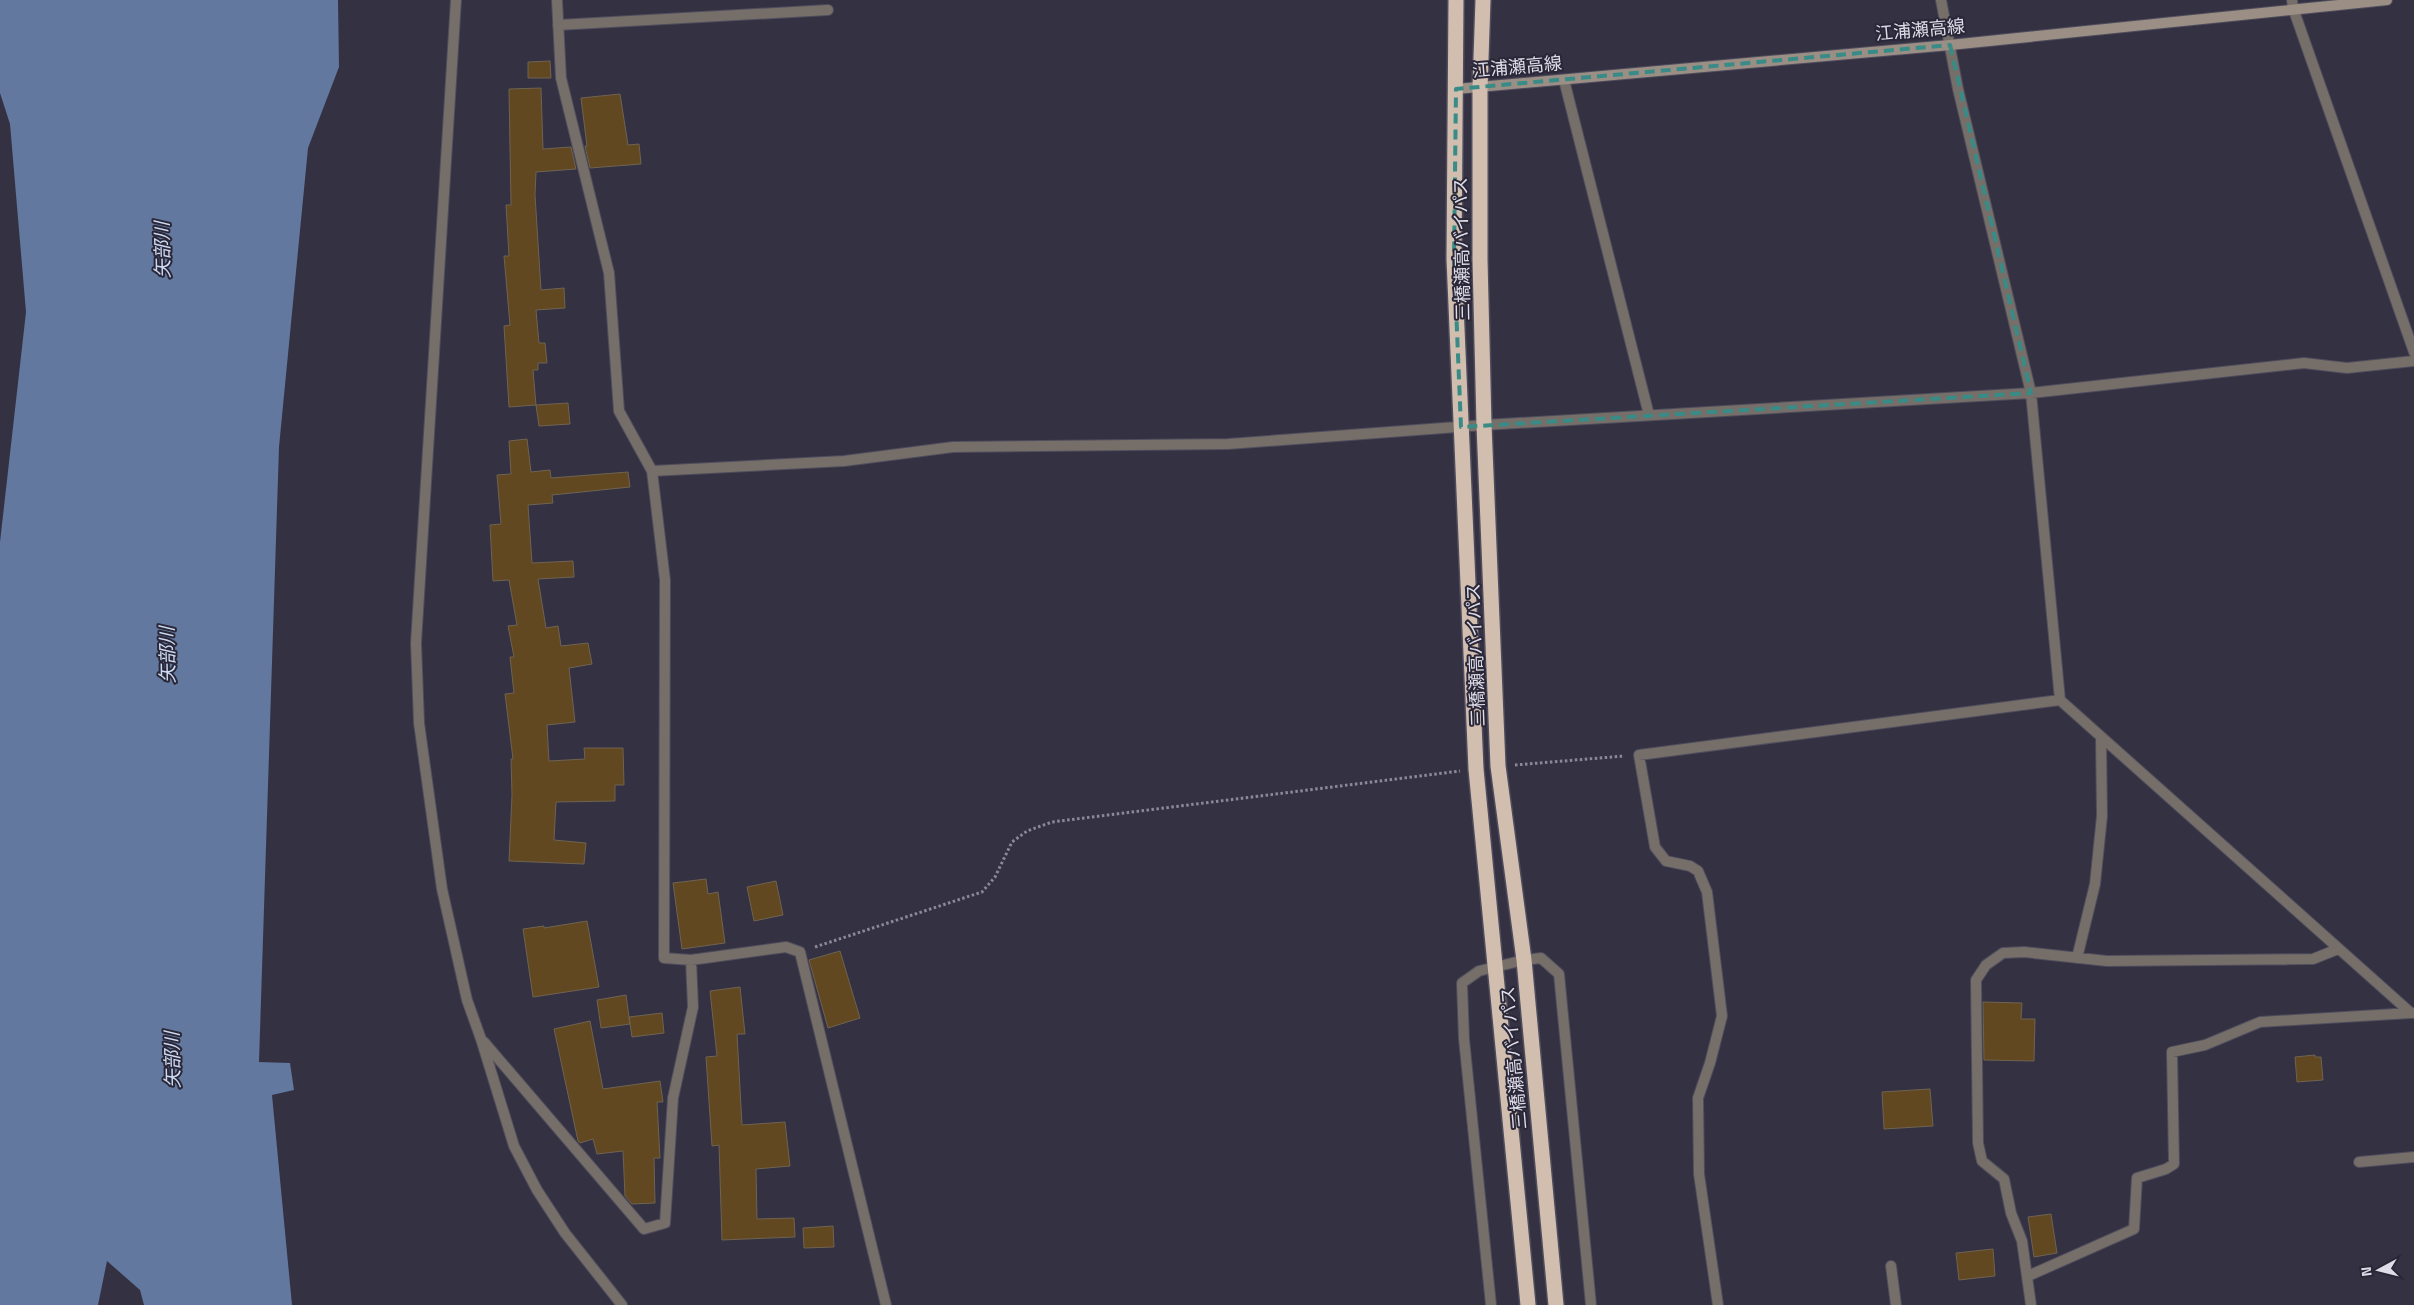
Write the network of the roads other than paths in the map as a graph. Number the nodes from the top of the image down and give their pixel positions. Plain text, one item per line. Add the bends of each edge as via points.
1 (456, 0) edge
2 (557, 0) edge
3 (1456, 0) edge
4 (1483, 0) edge
5 (1941, 0) edge
6 (2387, 0) edge
7 (2293, 4) edge
8 (828, 10) dead end
9 (558, 25) junction
10 (1950, 45) junction
11 (1564, 80) junction
12 (1480, 88) junction
13 (1456, 89) junction
14 (2414, 352) edge
15 (2414, 362) edge
16 (2031, 393) junction
17 (1650, 415) junction
18 (1484, 425) junction
19 (1461, 428) junction
20 (652, 471) junction
21 (2060, 700) junction
22 (2101, 737) junction
23 (2338, 949) junction
24 (2078, 958) junction
25 (691, 960) junction
26 (1524, 960) junction
27 (1496, 967) junction
28 (2412, 1013) edge
29 (481, 1039) junction
30 (2414, 1157) edge
31 (2359, 1162) dead end
32 (1892, 1266) dead end
33 (2028, 1276) junction
34 (622, 1305) edge
35 (886, 1305) edge
36 (1491, 1305) edge
37 (1528, 1305) edge
38 (1556, 1305) edge
39 (1591, 1305) edge
40 (1718, 1305) edge
41 (1896, 1305) edge
42 (2030, 1305) edge

1 - 29 street via 416,643 419,724 442,889 467,1000
2 - 9 street
3 - 13 highway, 三橋瀬高バイパス
4 - 12 highway, 三橋瀬高バイパス
5 - 10 street
6 - 7 main road, 江浦瀬高線
7 - 10 main road, 江浦瀬高線
7 - 14 street
8 - 9 street
9 - 20 street via 561,78 609,273 619,411
10 - 11 main road, 江浦瀬高線
10 - 16 street
11 - 12 main road, 江浦瀬高線
11 - 17 street
12 - 13 main road, 江浦瀬高線
12 - 18 highway, 三橋瀬高バイパス
13 - 19 highway, 三橋瀬高バイパス via 1454,259
15 - 16 street via 2347,368 2304,363
16 - 17 street
16 - 21 street
17 - 18 street
18 - 19 street
18 - 26 highway, 三橋瀬高バイパス via 1498,766
19 - 20 street via 1228,444 953,447 844,461
19 - 27 highway, 三橋瀬高バイパス via 1476,769
20 - 25 street via 666,580 664,958
21 - 22 street
21 - 40 street via 1639,755 1655,848 1666,861 1698,871 1707,892 1722,1016 1698,1098 1699,1174
22 - 23 street
22 - 24 street via 2102,816 2095,884
23 - 24 street via 2313,959 2107,961
23 - 28 street
24 - 33 street via 2003,953 1986,965 1976,980 1978,1144 1982,1161 2004,1179 2011,1213 2022,1241
25 - 29 street via 693,1007 673,1098 665,1223 644,1229
25 - 35 street via 786,947 800,952
26 - 27 street
26 - 38 highway, 三橋瀬高バイパス
26 - 39 street via 1541,958 1560,974
27 - 36 street via 1479,971 1462,983 1464,1039
27 - 37 highway, 三橋瀬高バイパス
28 - 33 street via 2260,1022 2205,1045 2172,1052 2174,1164 2137,1178 2134,1229
29 - 34 street via 506,1126 537,1190
30 - 31 street
32 - 41 street
33 - 42 street

